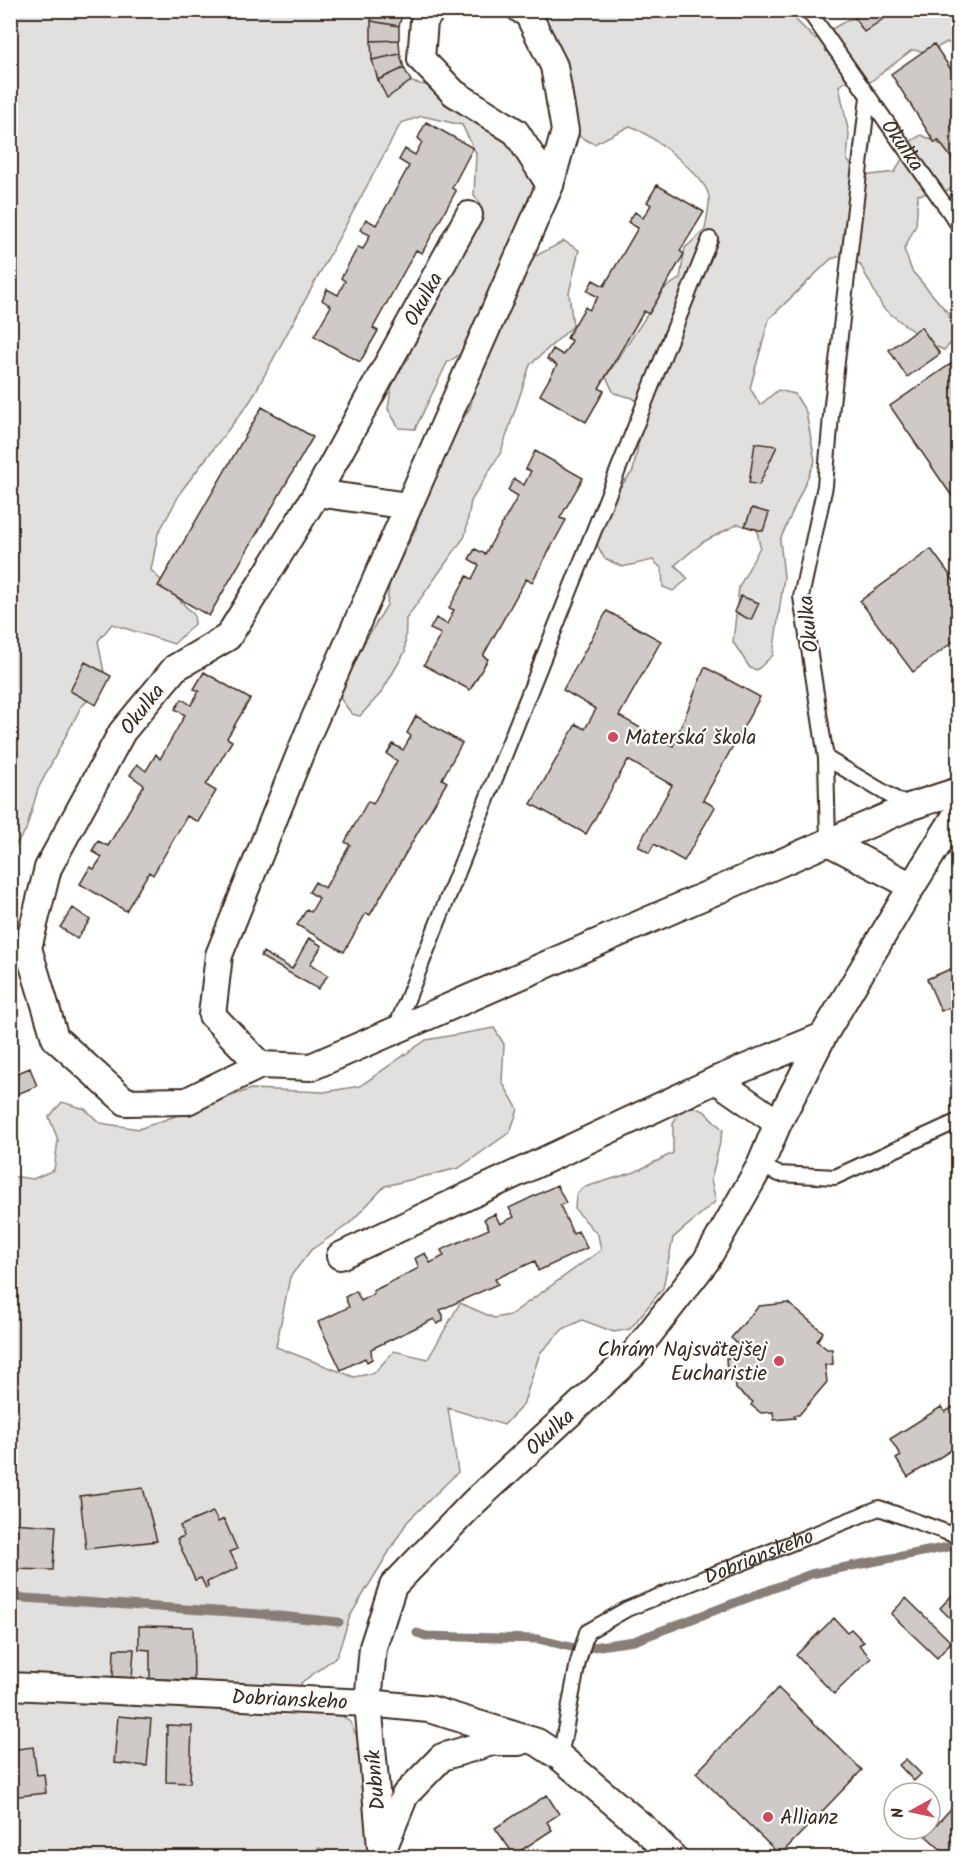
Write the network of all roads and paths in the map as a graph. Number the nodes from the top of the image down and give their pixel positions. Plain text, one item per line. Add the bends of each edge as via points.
1 (432, 10) edge
2 (521, 10) edge
3 (808, 10) edge
4 (867, 97) junction
5 (550, 185) junction
6 (469, 214) dead end
7 (958, 224) edge
8 (710, 239) dead end
9 (317, 493) junction
10 (408, 506) junction
11 (826, 758) junction
12 (958, 791) edge
13 (909, 807) junction
14 (958, 812) edge
15 (828, 842) junction
16 (912, 886) junction
17 (394, 1032) junction
18 (823, 1036) junction
19 (260, 1065) junction
20 (716, 1080) junction
21 (958, 1121) edge
22 (778, 1123) junction
23 (760, 1166) junction
24 (340, 1256) dead end
25 (954, 1535) dead end
26 (10, 1686) edge
27 (368, 1703) junction
28 (537, 1742) junction
29 (560, 1757) junction
30 (382, 1855) edge
31 (674, 1857) edge

1 - 5 street via 423,21 422,59 454,93 516,132
2 - 5 street via 528,14 554,66 565,131
3 - 4 lane, Okulka
4 - 7 lane, Okulka
4 - 11 lane, Okulka via 825,486 801,597
5 - 10 street
6 - 9 street, Okulka
8 - 17 lane
9 - 10 street
9 - 19 street, Okulka via 228,637 175,668 122,732 48,868 28,948 55,1038 126,1102 187,1101
10 - 19 street via 308,734 219,955 212,1014
11 - 13 lane
11 - 15 lane, Okulka
12 - 13 street, Okulka
13 - 15 street, Okulka
14 - 16 street, Okulka
15 - 16 street
15 - 17 street, Okulka
16 - 18 street, Okulka
17 - 19 street, Okulka via 311,1067
18 - 20 street
18 - 22 street, Okulka
20 - 22 street
20 - 24 street
21 - 23 lane via 835,1177 779,1174
22 - 23 street, Okulka
23 - 27 street, Okulka via 706,1261 633,1355 475,1501 393,1586 374,1644
25 - 29 lane, Dobrianskeho via 879,1508 627,1609 587,1632
26 - 27 street, Dobrianskeho
27 - 28 street, Dobrianskeho via 429,1709
27 - 30 street, Dubník
28 - 29 street, Dobrianskeho
28 - 30 street via 492,1742 442,1756 405,1795
29 - 31 street, Dobrianskeho

